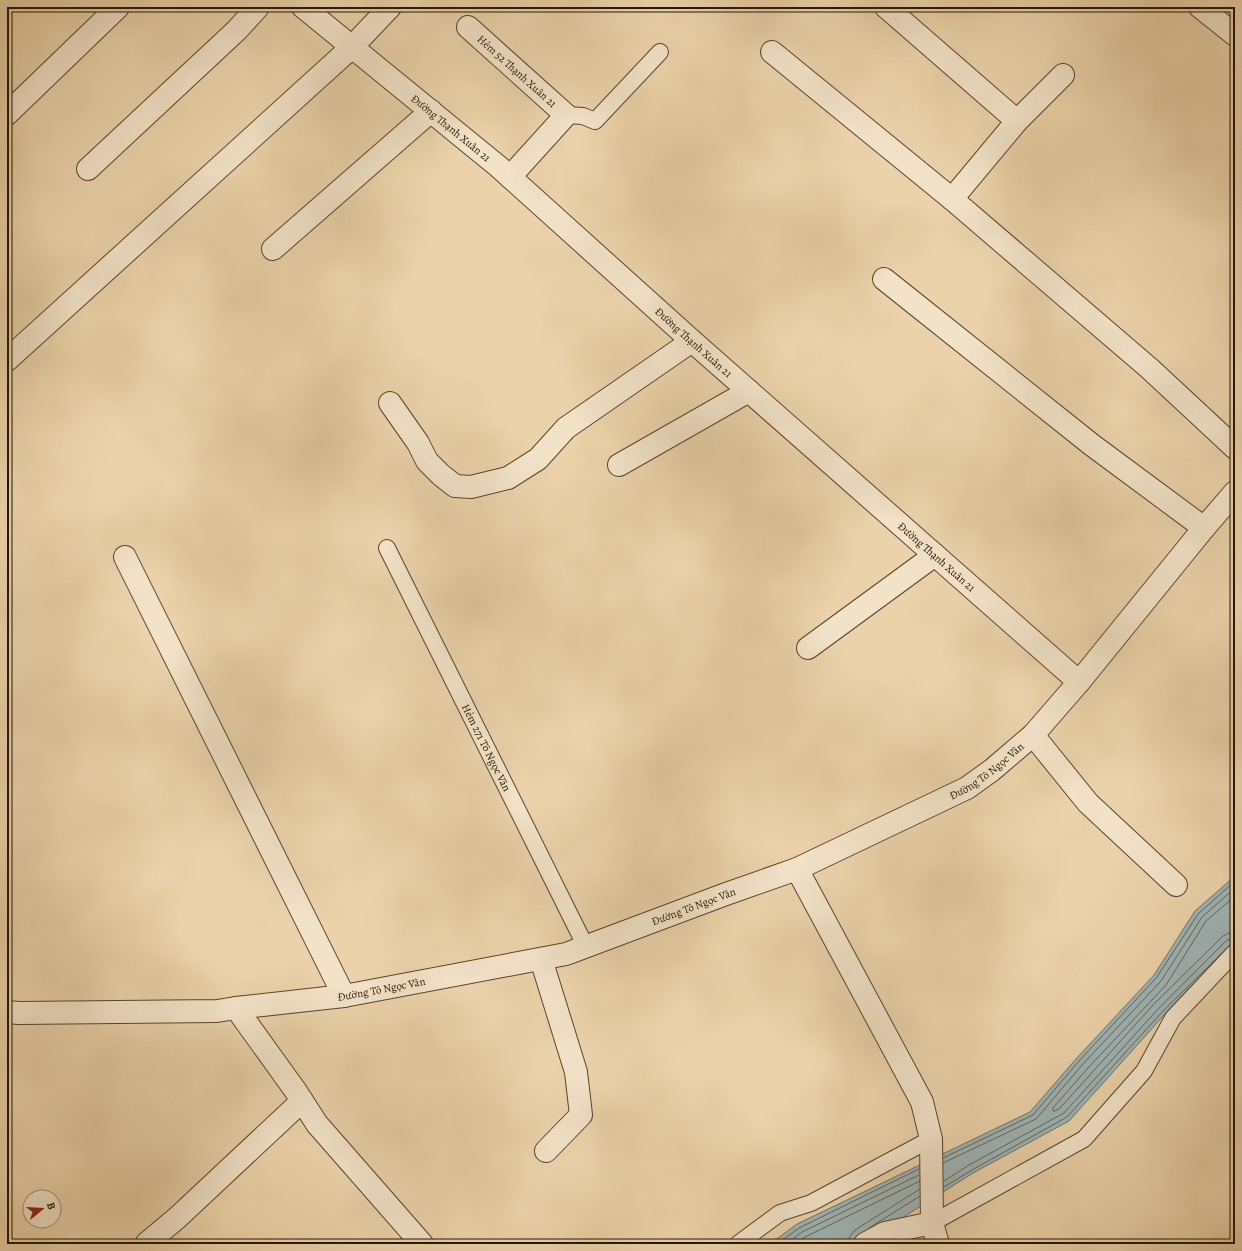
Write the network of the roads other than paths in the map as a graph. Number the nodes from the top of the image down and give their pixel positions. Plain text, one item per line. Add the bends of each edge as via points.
1 (118, 7) edge
2 (258, 7) edge
3 (303, 7) edge
4 (390, 7) edge
5 (886, 7) edge
6 (1200, 7) edge
7 (468, 27) dead end
8 (1235, 36) edge
9 (352, 47) junction
10 (660, 52) dead end
11 (772, 52) dead end
12 (1063, 74) dead end
13 (431, 111) junction
14 (7, 114) edge
15 (566, 115) junction
16 (1017, 121) junction
17 (88, 169) dead end
18 (510, 177) junction
19 (952, 199) junction
20 (273, 249) dead end
21 (884, 279) dead end
22 (692, 341) junction
23 (7, 360) edge
24 (749, 391) junction
25 (390, 403) dead end
26 (1235, 448) edge
27 (619, 464) dead end
28 (1235, 492) edge
29 (1204, 528) junction
30 (387, 548) dead end
31 (935, 554) junction
32 (125, 557) dead end
33 (808, 648) dead end
34 (1080, 682) junction
35 (1033, 735) junction
36 (797, 869) junction
37 (1176, 885) dead end
38 (586, 947) junction
39 (1235, 952) edge
40 (541, 959) junction
41 (344, 996) junction
42 (236, 1008) junction
43 (7, 1012) edge
44 (302, 1101) junction
45 (931, 1139) junction
46 (546, 1151) dead end
47 (932, 1215) junction
48 (148, 1244) edge
49 (422, 1244) edge
50 (738, 1244) edge
51 (865, 1244) edge
52 (938, 1244) edge

1 - 14 street
2 - 17 street via 237,30
3 - 9 street, Đường Thạnh Xuân 21
4 - 9 street
5 - 16 street
6 - 8 street
7 - 15 street, Hẻm 52 Thạnh Xuân 21
9 - 13 street, Đường Thạnh Xuân 21
9 - 23 street
10 - 15 lane, Hẻm 52 Thạnh Xuân 21 via 595,121 583,116
11 - 19 street
12 - 16 street
13 - 18 street, Đường Thạnh Xuân 21
13 - 20 street
15 - 18 street, Hẻm 52 Thạnh Xuân 21
16 - 19 street
18 - 22 street, Đường Thạnh Xuân 21
19 - 26 street via 1149,368
21 - 29 street via 1092,445
22 - 24 street, Đường Thạnh Xuân 21
22 - 25 street via 566,428 538,459 508,478 470,487 455,486 427,461 418,442
24 - 27 street
24 - 31 street, Đường Thạnh Xuân 21
28 - 29 street, Đường Tô Ngọc Vân
29 - 34 street, Đường Tô Ngọc Vân
30 - 38 lane, Hẻm 271 Tô Ngọc Vân
31 - 33 street
31 - 34 street, Đường Thạnh Xuân 21
32 - 41 street
34 - 35 street, Đường Tô Ngọc Vân
35 - 36 street, Đường Tô Ngọc Vân via 967,788
35 - 37 street via 1088,803
36 - 38 street, Đường Tô Ngọc Vân
36 - 45 street via 922,1102
38 - 40 street, Đường Tô Ngọc Vân
39 - 47 lane via 1173,1018 1144,1071 1084,1140
40 - 41 street, Đường Tô Ngọc Vân
40 - 46 street via 576,1072 581,1114
41 - 42 street, Đường Tô Ngọc Vân
42 - 43 street, Đường Tô Ngọc Vân via 217,1011
42 - 44 street
44 - 48 street
44 - 49 street via 317,1124
45 - 47 street
45 - 50 lane via 811,1203 780,1213
47 - 51 street via 885,1233
47 - 52 street

